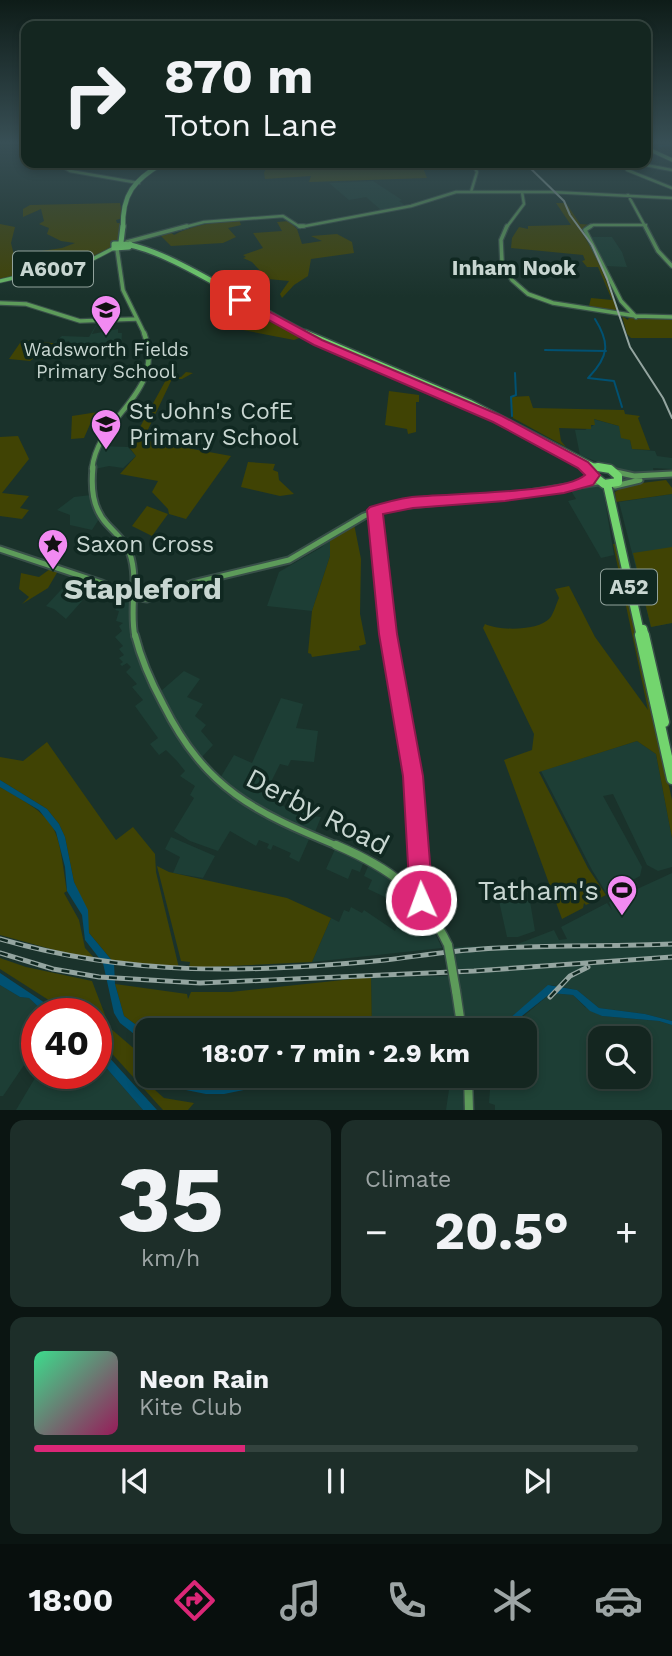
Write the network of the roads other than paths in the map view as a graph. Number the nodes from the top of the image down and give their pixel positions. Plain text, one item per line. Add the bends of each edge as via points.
1 (132, 194) edge
2 (450, 194) edge
3 (522, 194) edge
4 (584, 194) edge
5 (626, 195) junction
6 (672, 198) edge
7 (646, 225) junction
8 (127, 243) junction
9 (116, 249) junction
10 (672, 266) edge
11 (0, 281) edge
12 (0, 303) edge
13 (636, 317) junction
14 (672, 317) edge
15 (136, 319) junction
16 (601, 467) junction
17 (672, 476) edge
18 (591, 477) junction
19 (640, 480) joint
20 (613, 481) junction
21 (375, 510) junction
22 (0, 549) edge
23 (133, 601) junction
24 (672, 757) edge
25 (672, 779) edge
26 (421, 900) junction
27 (460, 1018) edge
28 (468, 1088) edge
29 (469, 1110) edge

1 - 8 highway via 127,205
2 - 8 street via 404,208 298,227 285,216 209,221
3 - 13 street via 522,208 500,243 503,269 511,281 540,300
4 - 5 street
5 - 6 street
5 - 7 street
7 - 10 street via 656,249
7 - 13 street via 585,229 621,301
8 - 9 highway
8 - 9 highway
8 - 16 highway via 211,280 313,337 470,403
8 - 18 highway via 206,280 318,342 498,419 583,465
9 - 11 main road, A6007 via 91,260
9 - 15 street via 122,289
12 - 15 street via 26,304 80,321
13 - 14 street
15 - 23 street, Derby Road via 149,347 147,370 136,396 98,442 92,470 97,511 123,538 130,555
16 - 18 highway
16 - 20 highway
17 - 19 street
17 - 20 street via 630,476
18 - 20 highway
18 - 21 street via 553,490 413,502
19 - 20 street
20 - 24 highway, A52
20 - 25 highway, A52
21 - 23 street via 289,560
21 - 26 street via 388,634 413,776
22 - 23 street via 102,583
23 - 26 street, Derby Road via 132,622 140,651 173,724 214,779 264,814 369,859
26 - 27 street, Derby Road, bridge via 437,920 448,946
28 - 29 street

